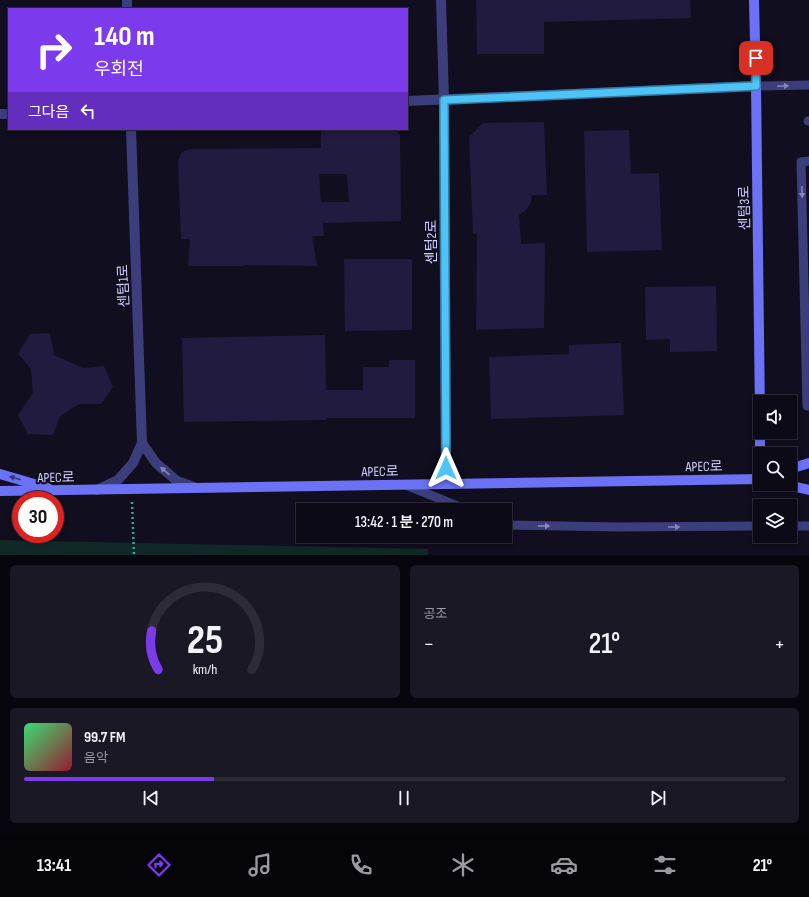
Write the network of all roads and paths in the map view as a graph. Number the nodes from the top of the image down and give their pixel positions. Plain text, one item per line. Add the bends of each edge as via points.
1 (442, 0) edge
2 (754, 0) edge
3 (809, 85) edge
4 (756, 86) junction
5 (444, 100) junction
6 (408, 101) edge
7 (131, 130) edge
8 (809, 162) edge
9 (760, 395) edge
10 (809, 406) edge
11 (142, 443) junction
12 (809, 463) edge
13 (797, 467) edge
14 (0, 474) edge
15 (753, 479) edge
16 (446, 484) junction
17 (405, 485) junction
18 (797, 487) edge
19 (196, 488) junction
20 (58, 490) junction
21 (96, 490) junction
22 (131, 490) junction
23 (809, 490) edge
24 (0, 492) edge
25 (450, 503) edge
26 (512, 525) edge
27 (753, 526) edge
28 (797, 526) edge
29 (809, 526) edge
30 (134, 555) edge

1 - 5 street, 센텀2로
2 - 4 main road, 센텀3로
4 -> 3 lane
4 - 5 street
4 - 9 main road, 센텀3로
5 - 6 street
5 - 16 street, 센텀2로
7 - 11 street, 센텀1로
8 -> 10 lane via 801,162
19 -> 11 street via 177,481 156,463
11 - 21 street via 133,463 118,480
12 - 13 main road
20 -> 14 main road
15 - 16 main road, APEC로
16 - 17 main road, APEC로
17 - 19 main road, APEC로
17 - 25 lane
18 - 23 main road
19 - 22 main road, APEC로
20 - 21 main road, APEC로
20 - 24 main road, APEC로
21 - 22 main road, APEC로
22 - 30 path
26 -> 27 lane
28 - 29 lane

